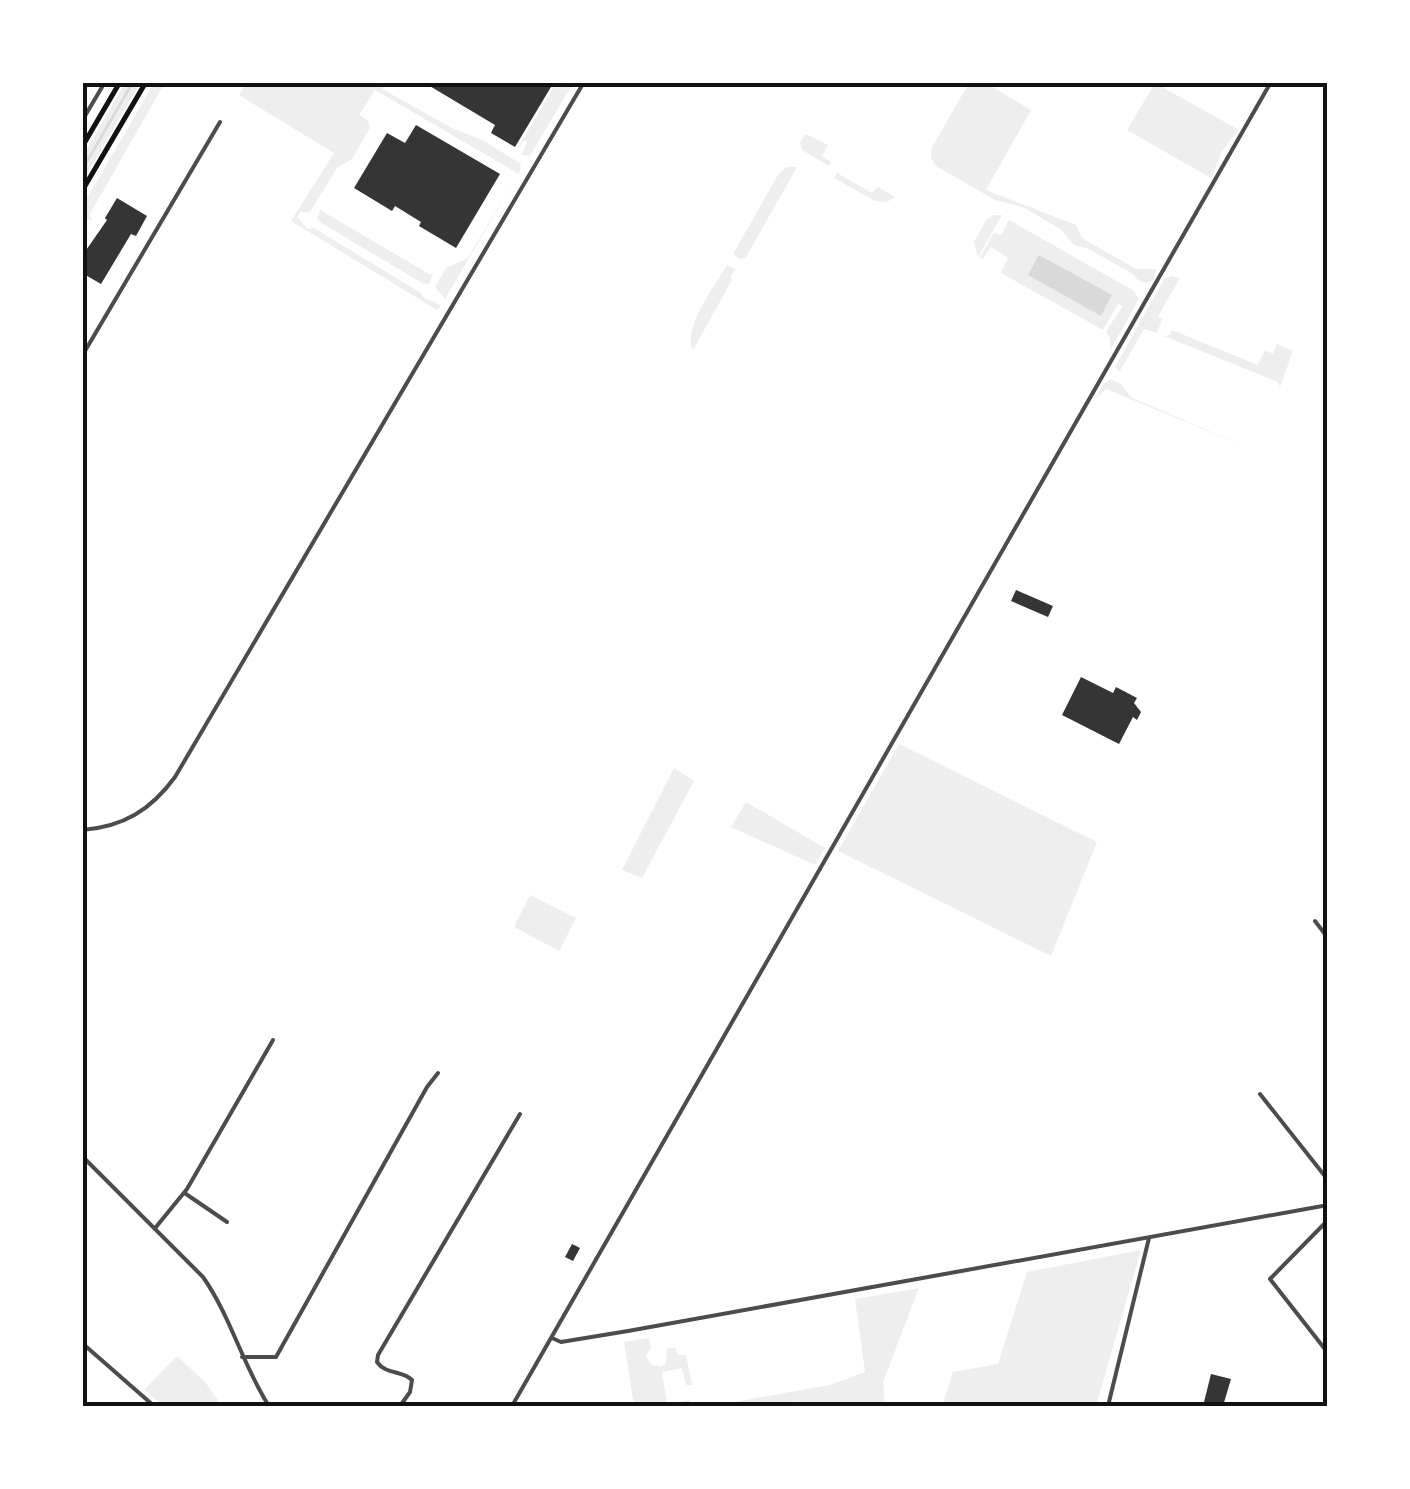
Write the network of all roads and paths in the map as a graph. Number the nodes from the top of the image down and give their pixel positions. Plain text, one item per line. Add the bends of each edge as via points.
1 (105, 82) edge
2 (120, 82) edge
3 (146, 82) edge
4 (584, 82) edge
5 (1271, 82) edge
6 (82, 121) edge
7 (220, 122) dead end
8 (82, 147) edge
9 (82, 191) edge
10 (82, 356) edge
11 (82, 830) edge
12 (1315, 921) dead end
13 (1328, 938) edge
14 (273, 1040) dead end
15 (438, 1073) dead end
16 (1260, 1094) dead end
17 (520, 1114) dead end
18 (84, 1160) edge
19 (1328, 1180) edge
20 (184, 1193) junction
21 (1326, 1205) edge
22 (1328, 1212) edge
23 (1328, 1220) edge
24 (228, 1222) dead end
25 (156, 1227) junction
26 (1149, 1238) junction
27 (552, 1338) junction
28 (82, 1344) edge
29 (1328, 1353) edge
30 (242, 1357) junction
31 (154, 1406) edge
32 (269, 1406) edge
33 (400, 1406) edge
34 (512, 1406) edge
35 (1108, 1406) edge

1 - 6 street
2 - 8 main road
3 - 9 main road
4 - 11 street via 175,778 137,815
5 - 27 street
7 - 10 street
12 - 13 street
14 - 20 street
15 - 30 street via 276,1357
16 - 19 street
17 - 33 street via 378,1355 383,1369 412,1380
18 - 25 street
20 - 24 street
20 - 25 street
21 - 22 street
21 - 26 street
23 - 29 street via 1270,1279
25 - 30 street via 207,1282
26 - 27 street via 561,1342
26 - 35 street
27 - 34 street
28 - 31 street
30 - 32 street

